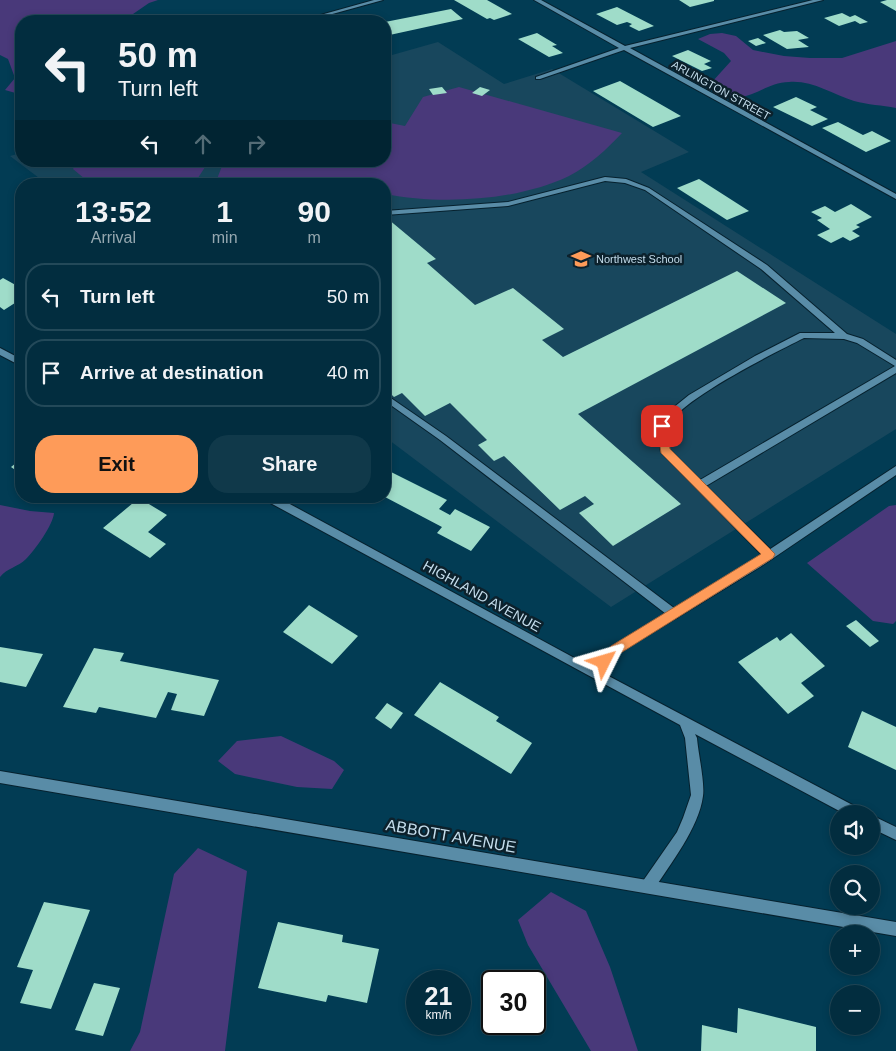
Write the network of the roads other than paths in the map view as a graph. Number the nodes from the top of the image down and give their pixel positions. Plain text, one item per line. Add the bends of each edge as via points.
1 (380, 0) edge
2 (537, 0) edge
3 (820, 0) edge
4 (324, 15) edge
5 (624, 48) junction
6 (538, 78) dead end
7 (896, 197) edge
8 (391, 213) edge
9 (844, 336) junction
10 (0, 351) edge
11 (15, 360) edge
12 (896, 364) edge
13 (896, 369) edge
14 (391, 401) edge
15 (895, 472) edge
16 (700, 485) junction
17 (279, 503) edge
18 (769, 554) junction
19 (674, 614) junction
20 (592, 673) junction
21 (684, 722) junction
22 (0, 777) edge
23 (841, 805) edge
24 (880, 826) edge
25 (896, 834) edge
26 (648, 886) junction
27 (896, 929) edge

1 - 4 street
2 - 5 street, ARLINGTON STREET
3 - 5 street
5 - 6 street
5 - 7 street, ARLINGTON STREET
8 - 9 street via 508,204 605,179 626,181 647,189 764,267
9 - 12 street via 860,341
9 - 16 street via 803,335 692,397 671,414 662,426 664,450
10 - 11 street
13 - 16 street
14 - 19 street
15 - 18 street
16 - 18 street
17 - 20 street, HIGHLAND AVENUE
18 - 19 street
19 - 20 street via 615,650
20 - 21 street, HIGHLAND AVENUE
21 - 23 street, HIGHLAND AVENUE
21 - 26 street via 691,738 697,795 681,836
22 - 26 street, ABBOTT AVENUE
24 - 25 street
26 - 27 street, ABBOTT AVENUE

